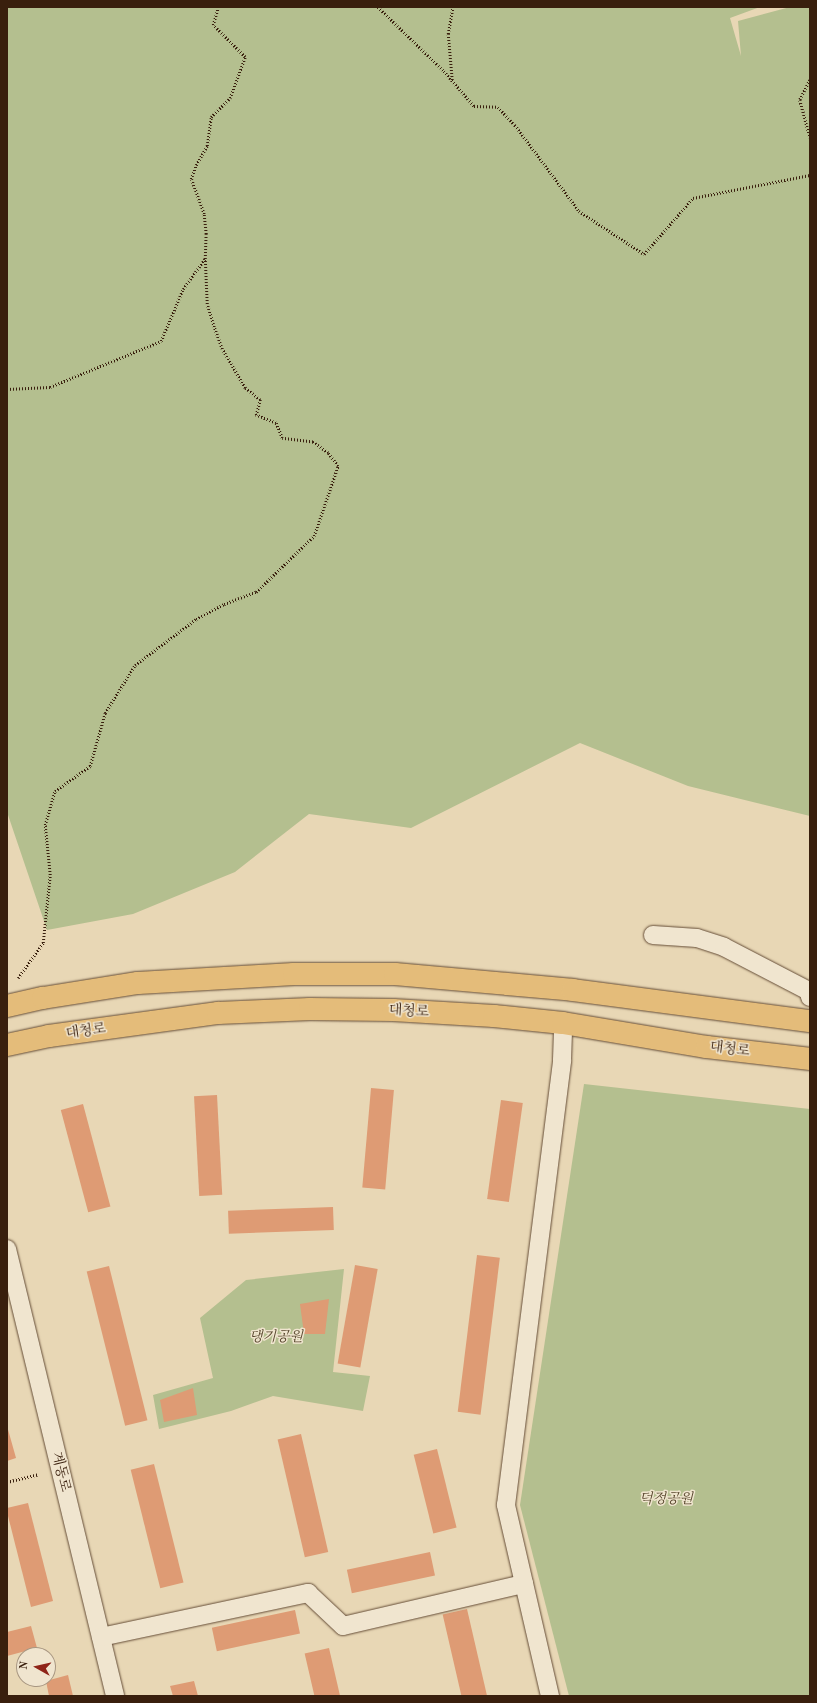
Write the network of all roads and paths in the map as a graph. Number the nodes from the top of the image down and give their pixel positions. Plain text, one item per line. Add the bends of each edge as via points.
1 (218, 7) edge
2 (378, 7) edge
3 (453, 7) edge
4 (452, 80) junction
5 (810, 80) edge
6 (810, 138) edge
7 (810, 175) edge
8 (204, 259) junction
9 (7, 389) edge
10 (653, 935) dead end
11 (18, 978) dead end
12 (810, 997) edge
13 (7, 1006) edge
14 (810, 1021) edge
15 (563, 1023) junction
16 (7, 1045) edge
17 (810, 1059) edge
18 (7, 1249) edge
19 (38, 1474) dead end
20 (7, 1482) edge
21 (524, 1584) junction
22 (101, 1637) junction
23 (115, 1696) edge
24 (550, 1696) edge

1 - 8 path via 213,25 245,57 230,98 211,117 207,146 191,179 204,214
2 - 4 path
3 - 4 path via 448,34
4 - 7 path via 474,106 498,107 515,125 579,212 644,254 693,198
5 - 6 path via 800,100
8 - 9 path via 183,289 161,341 50,387
8 - 11 path via 207,304 214,327 222,349 245,388 260,400 256,415 276,424 282,438 313,442 328,453 338,466 314,536 256,592 224,604 196,619 135,665 105,713 90,766 55,791 45,825 50,875 43,943
10 - 12 street via 697,938 724,947 809,991
13 - 14 main road via 138,983 294,974 394,974 573,990
15 - 16 main road, 대청로 via 400,1010 302,1009 218,1012 49,1036
15 - 17 main road, 대청로 via 707,1047
15 - 21 street via 560,1075 506,1505
18 - 22 street, 계동로
19 - 20 path
21 - 22 street via 343,1626 308,1593
21 - 24 street
22 - 23 street, 계동로

